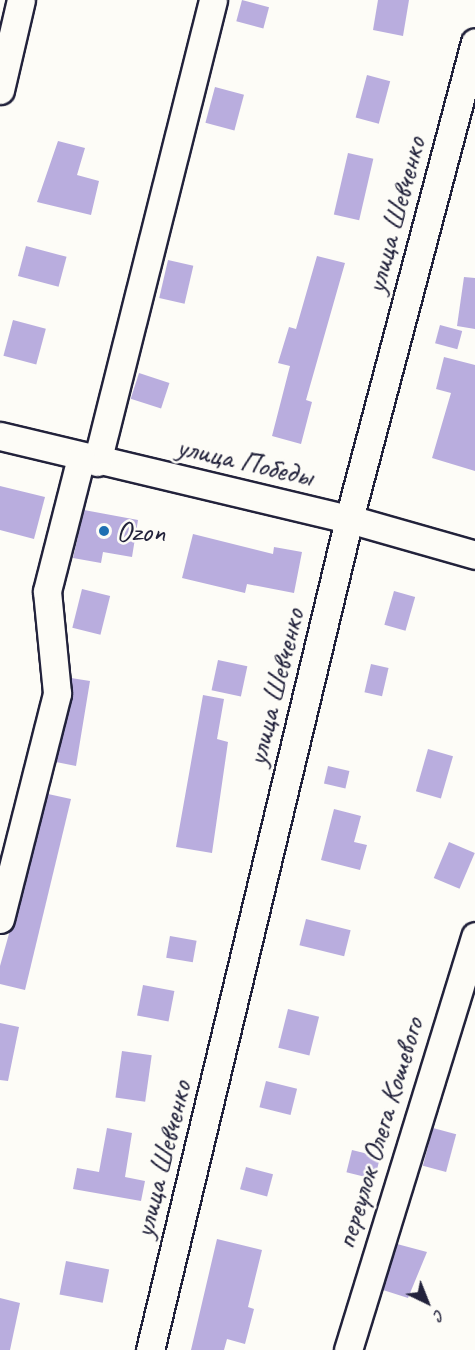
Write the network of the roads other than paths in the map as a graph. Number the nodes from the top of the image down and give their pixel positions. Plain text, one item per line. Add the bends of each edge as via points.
1 (21, 0) edge
2 (213, 0) edge
3 (475, 42) edge
4 (0, 90) edge
5 (0, 436) edge
6 (89, 460) junction
7 (349, 519) junction
8 (475, 555) edge
9 (0, 919) edge
10 (475, 936) edge
11 (150, 1350) edge
12 (348, 1350) edge

1 - 4 street
2 - 6 street
3 - 7 street, улица Шевченко
5 - 6 street, улица Победы
6 - 7 street, улица Победы
6 - 9 street via 47,591 57,693
7 - 8 street, улица Победы
7 - 11 street, улица Шевченко
10 - 12 street, переулок Олега Кошевого

